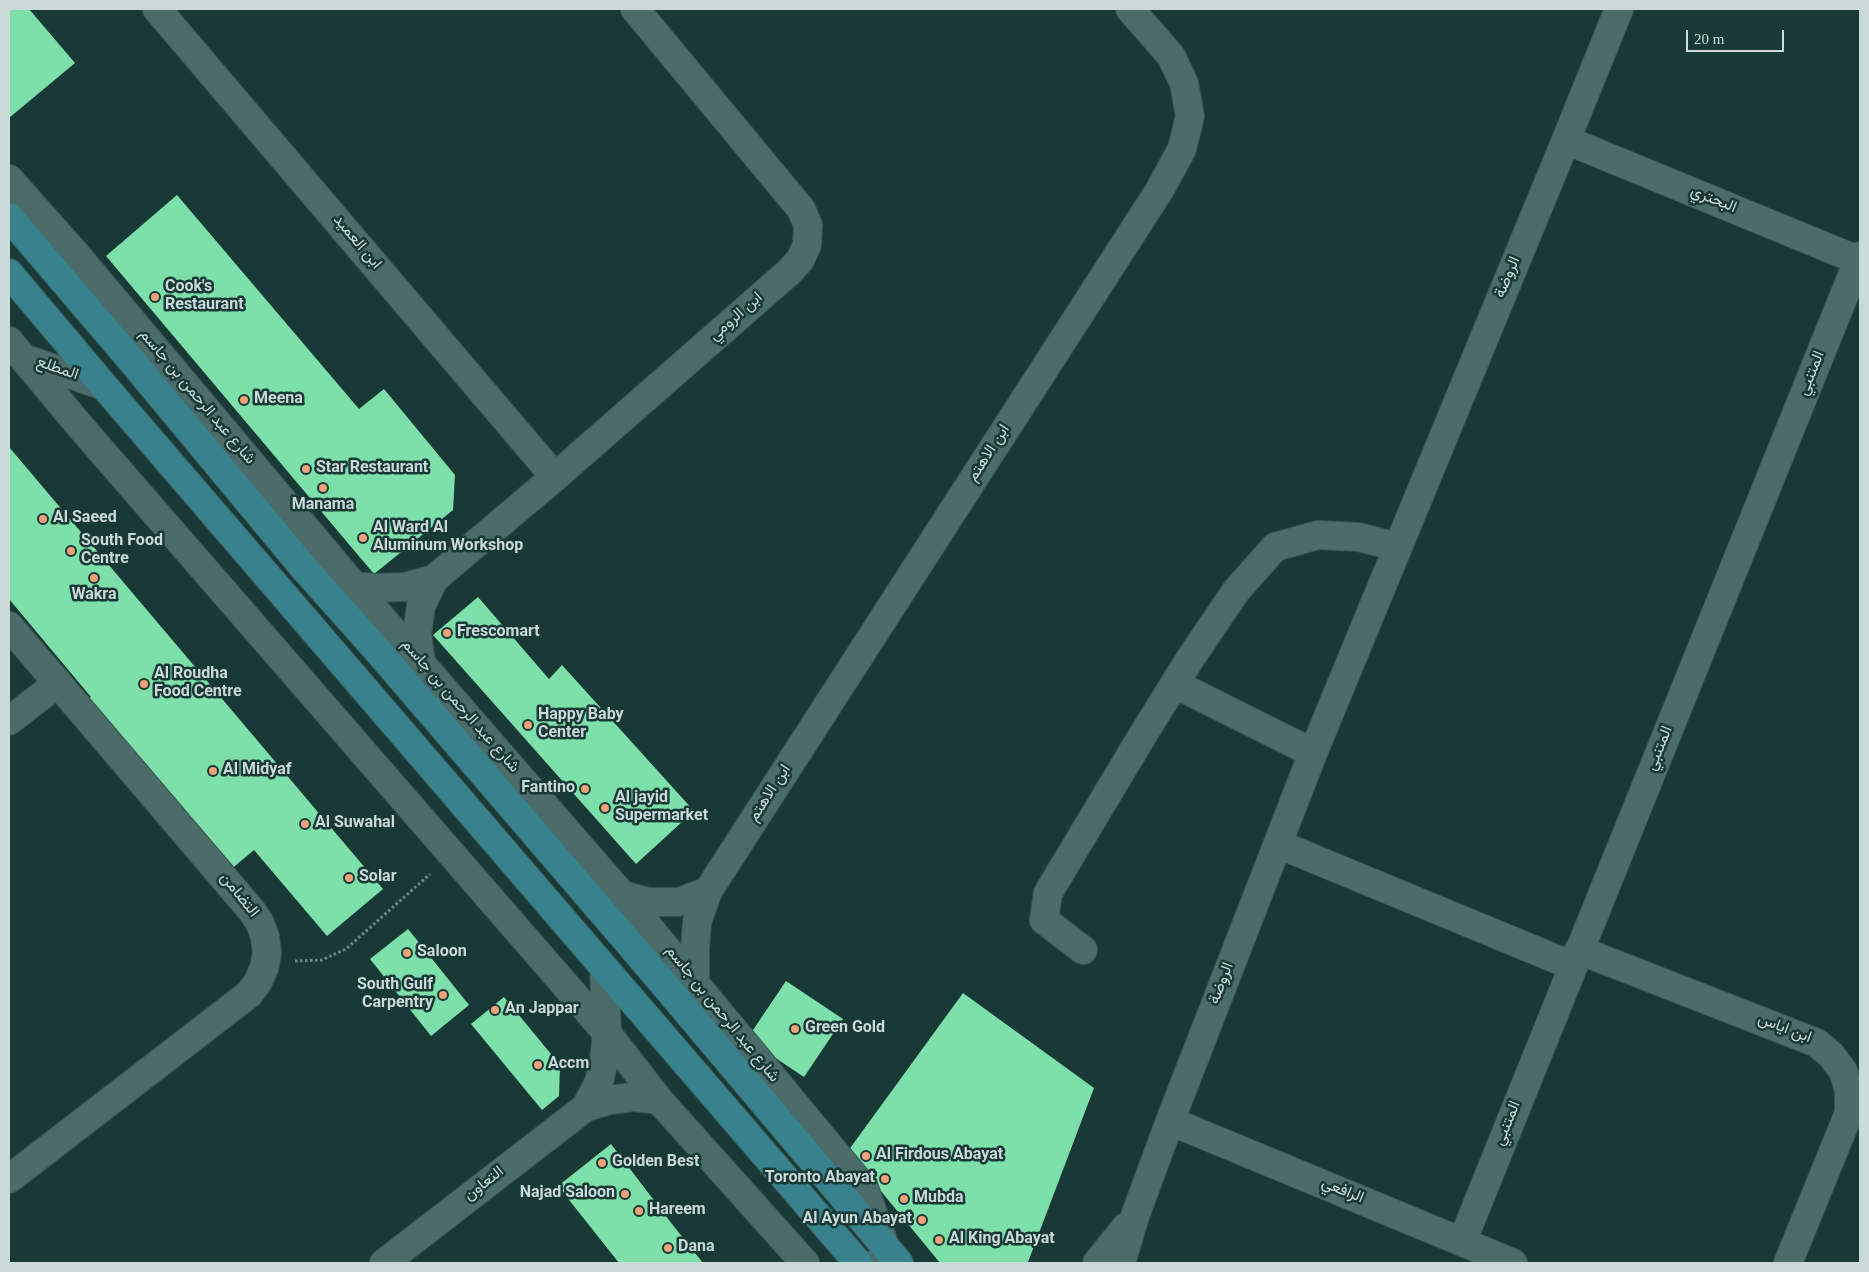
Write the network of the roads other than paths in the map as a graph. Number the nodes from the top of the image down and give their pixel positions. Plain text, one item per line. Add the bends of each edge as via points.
1 (157, 9) edge
2 (635, 9) edge
3 (1130, 9) edge
4 (1619, 9) edge
5 (1566, 140) junction
6 (9, 179) edge
7 (9, 217) edge
8 (1860, 259) edge
9 (9, 273) edge
10 (13, 352) edge
11 (104, 386) junction
12 (555, 476) junction
13 (1397, 547) junction
14 (303, 567) junction
15 (434, 579) junction
16 (354, 586) junction
17 (9, 626) edge
18 (421, 663) junction
19 (58, 683) junction
20 (1175, 684) junction
21 (9, 721) edge
22 (1313, 753) junction
23 (1278, 844) junction
24 (708, 891) junction
25 (622, 895) junction
26 (1083, 950) dead end
27 (1576, 958) junction
28 (604, 968) junction
29 (695, 983) junction
30 (607, 1033) junction
31 (660, 1100) junction
32 (586, 1108) junction
33 (1170, 1121) junction
34 (9, 1179) edge
35 (1135, 1216) junction
36 (1462, 1242) junction
37 (887, 1258) edge
38 (384, 1263) edge
39 (804, 1263) edge
40 (858, 1263) edge
41 (1096, 1263) edge
42 (1121, 1263) edge
43 (1514, 1263) edge
44 (1788, 1263) edge

1 - 12 street, ابن العميد
2 - 12 street, ابن الرومي via 801,208 808,225 807,245 789,272
3 - 24 street, ابن الاهتم via 1171,56 1184,84 1190,116 1182,149 1159,191
4 - 5 street, الروضة
5 - 8 street, البحتري
5 - 13 street, الروضة
6 - 16 street, شارع عبد الرحمن بن جاسم
7 - 14 main road, شارع عبد الرحمن بن جاسم
8 - 27 street, المتنبي
9 - 11 main road
10 - 11 street, المطلع
10 - 30 street
11 - 28 main road
12 - 15 street, ابن الرومي
13 - 20 street via 1359,537 1318,535 1275,547 1236,590
13 - 22 street, الروضة
14 - 16 street, ابن الرومي
14 - 37 main road, شارع عبد الرحمن بن جاسم via 640,956
15 - 16 street, ابن الرومي via 405,587
15 - 18 street, ابن الرومي via 421,606 417,634
16 - 18 street, شارع عبد الرحمن بن جاسم
17 - 19 street, التضامن
18 - 25 street, شارع عبد الرحمن بن جاسم
19 - 21 street
19 - 34 street, التضامن via 252,911 266,938 266,960 258,982 249,994
20 - 22 street
20 - 26 street via 1048,892 1044,920
22 - 23 street, الروضة
23 - 27 street, ابن اياس
23 - 33 street, الروضة
24 - 25 street via 679,902 648,902
24 - 29 street, ابن الاهتم via 697,922
25 - 29 street, شارع عبد الرحمن بن جاسم
27 - 36 street, المتنبي
27 - 44 street, ابن اياس via 1817,1043 1843,1071 1850,1090 1849,1113
28 - 30 street, التعاون
28 - 40 main road
29 - 37 street, شارع عبد الرحمن بن جاسم via 864,1188
30 - 31 street
30 - 32 street, التعاون via 599,1082
31 - 32 street, التعاون via 634,1097
31 - 39 street
32 - 38 street, التعاون
33 - 35 street, الروضة
33 - 36 street, الرافعي
35 - 41 street, الروضة
35 - 42 street, الروضة
36 - 43 street, الرافعي

